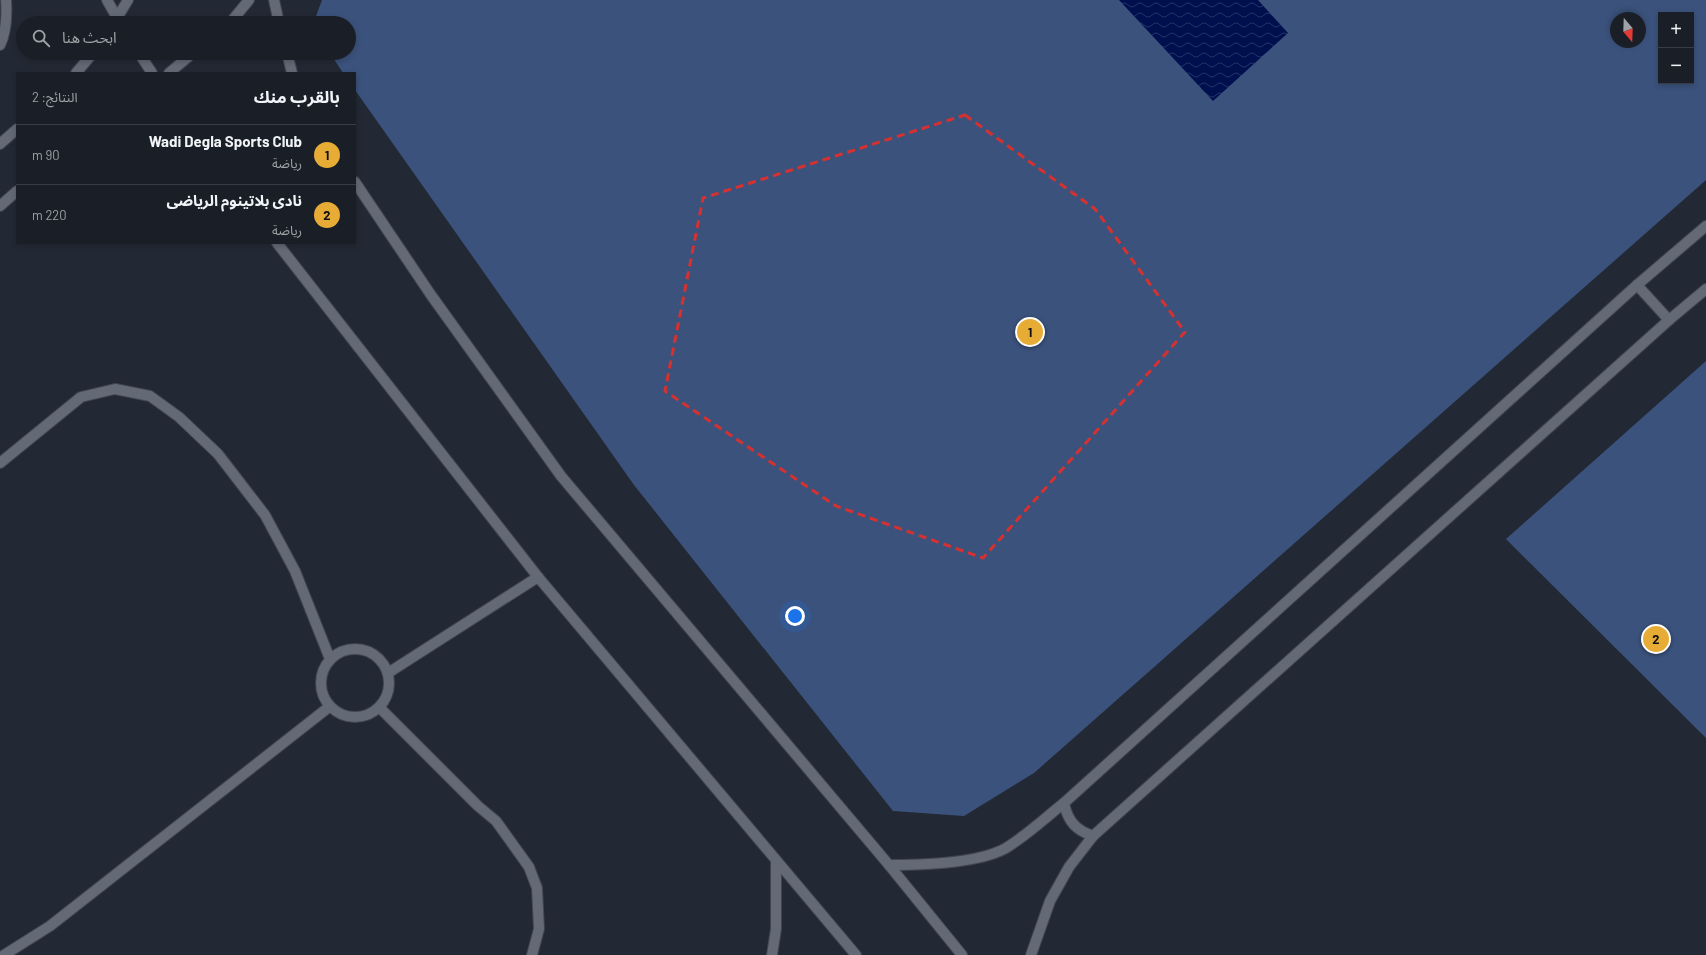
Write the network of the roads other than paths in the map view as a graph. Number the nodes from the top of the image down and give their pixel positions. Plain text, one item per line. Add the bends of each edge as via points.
1 (6, 0) edge
2 (107, 0) edge
3 (128, 0) edge
4 (249, 0) edge
5 (274, 0) edge
6 (115, 16) edge
7 (120, 16) edge
8 (236, 16) edge
9 (277, 16) edge
10 (0, 45) edge
11 (87, 60) edge
12 (144, 60) edge
13 (185, 60) edge
14 (289, 60) edge
15 (77, 72) edge
16 (151, 72) edge
17 (170, 72) edge
18 (292, 72) edge
19 (16, 130) edge
20 (0, 144) edge
21 (356, 183) edge
22 (16, 192) edge
23 (0, 206) edge
24 (1706, 226) edge
25 (278, 244) edge
26 (1637, 285) junction
27 (1706, 289) edge
28 (1669, 320) junction
29 (0, 464) edge
30 (538, 577) junction
31 (330, 659) junction
32 (388, 673) junction
33 (329, 706) junction
34 (380, 708) junction
35 (1064, 803) junction
36 (1093, 836) junction
37 (776, 861) junction
38 (889, 865) junction
39 (4, 955) edge
40 (532, 955) edge
41 (772, 955) edge
42 (856, 955) edge
43 (962, 955) edge
44 (1031, 955) edge

1 - 10 street via 7,16
2 - 6 street
3 - 7 street
4 - 8 street
5 - 9 street
11 - 15 street
12 - 16 street
13 - 17 street
14 - 18 street
19 - 20 street
21 - 38 street via 431,295 562,476
22 - 23 street
24 - 26 street
25 - 30 street
26 - 28 street
26 - 35 street
27 - 28 street
28 - 36 street
29 - 31 street via 81,397 115,389 150,396 178,417 218,454 265,515 295,571
30 - 32 street
30 - 37 street
31 - 32 street via 338,653 353,649 368,651 380,660
31 - 33 street via 323,670 320,682
32 - 34 street via 390,685 387,698
33 - 34 street via 341,715 354,718 368,716
33 - 39 street via 50,926
34 - 40 street via 496,821 529,867 537,888 539,929
35 - 36 street via 1066,815 1072,825
35 - 38 street via 1005,848 977,857 922,865
36 - 44 street via 1069,867 1050,902
37 - 41 street via 776,929
37 - 42 street
38 - 43 street

